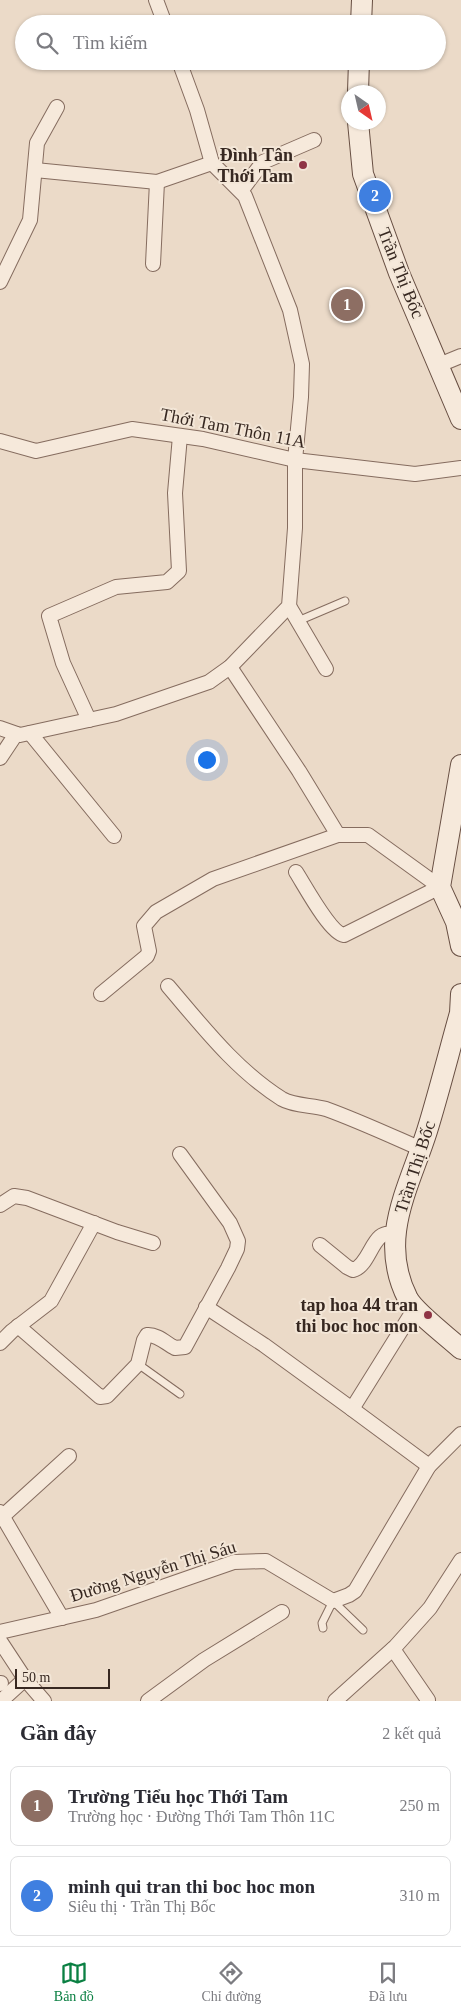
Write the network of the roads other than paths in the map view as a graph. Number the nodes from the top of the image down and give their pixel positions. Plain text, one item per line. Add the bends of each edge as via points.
1 (156, 0) edge
2 (362, 0) edge
3 (162, 15) edge
4 (361, 15) edge
5 (182, 70) edge
6 (359, 70) edge
7 (358, 85) edge
8 (58, 107) dead end
9 (359, 130) edge
10 (314, 140) dead end
11 (212, 163) junction
12 (34, 170) junction
13 (157, 182) junction
14 (241, 192) junction
15 (153, 264) dead end
16 (0, 282) edge
17 (461, 356) edge
18 (439, 365) junction
19 (461, 419) edge
20 (180, 436) junction
21 (0, 441) edge
22 (295, 460) junction
23 (461, 468) edge
24 (345, 601) dead end
25 (289, 606) junction
26 (298, 621) junction
27 (230, 667) junction
28 (326, 669) dead end
29 (89, 720) junction
30 (0, 728) edge
31 (23, 733) junction
32 (0, 758) edge
33 (461, 765) edge
34 (338, 835) junction
35 (114, 836) dead end
36 (296, 872) dead end
37 (440, 887) junction
38 (461, 946) edge
39 (168, 986) dead end
40 (101, 994) dead end
41 (461, 994) edge
42 (421, 1150) junction
43 (180, 1154) dead end
44 (0, 1205) edge
45 (94, 1223) junction
46 (396, 1236) junction
47 (153, 1243) dead end
48 (320, 1245) dead end
49 (206, 1307) junction
50 (415, 1308) junction
51 (18, 1326) junction
52 (0, 1344) edge
53 (461, 1349) edge
54 (138, 1364) junction
55 (180, 1394) dead end
56 (352, 1409) junction
57 (461, 1434) edge
58 (69, 1456) dead end
59 (429, 1466) junction
60 (2, 1514) edge
61 (461, 1560) edge
62 (333, 1601) junction
63 (282, 1612) dead end
64 (62, 1618) junction
65 (323, 1628) dead end
66 (362, 1630) dead end
67 (0, 1632) edge
68 (0, 1642) edge
69 (393, 1649) junction
70 (25, 1679) junction
71 (428, 1700) edge
72 (1, 1701) edge
73 (44, 1701) edge
74 (148, 1701) edge
75 (335, 1701) edge

1 - 3 street
2 - 4 street
5 - 11 street
6 - 7 street
8 - 12 street via 37,143
9 - 18 street, Trần Thị Bốc via 363,174 399,273
10 - 14 street via 264,162
11 - 13 street
11 - 14 street
12 - 13 street
12 - 16 street via 30,220
13 - 15 street
14 - 22 street via 290,310 302,364
17 - 18 street
18 - 19 street, Trần Thị Bốc
20 - 21 street, Thới Tam Thôn 11A via 132,429 36,451
20 - 22 street, Thới Tam Thôn 11A
20 - 29 street via 175,493 179,570 167,582 116,587 49,616 63,663
22 - 23 street, Thới Tam Thôn 11A via 416,474
22 - 25 street via 295,528
24 - 26 lane
25 - 26 street
25 - 27 street
26 - 28 street
27 - 29 street via 209,682
27 - 34 street
29 - 31 street
30 - 31 street
31 - 32 street
31 - 35 street
33 - 37 street
34 - 37 street via 368,835
34 - 40 street via 214,879 156,912 144,926 147,956
36 - 37 street via 329,924 344,936
37 - 38 street via 456,922
39 - 42 street via 219,1046 252,1077 284,1100 323,1108 356,1120
41 - 42 street, Trần Thị Bốc via 460,1013
42 - 46 street, Trần Thị Bốc via 398,1213
43 - 49 street via 230,1223 238,1241 237,1249
44 - 45 street via 14,1196 27,1198
45 - 47 street
45 - 51 street via 51,1301
46 - 48 street via 381,1235 362,1264 354,1270
46 - 50 street, Trần Thị Bốc via 400,1278
49 - 54 street via 185,1347 175,1348 156,1337 147,1336
49 - 56 street
50 - 53 street, Trần Thị Bốc
50 - 56 street
51 - 52 street
51 - 54 street via 100,1397 107,1396
54 - 55 lane
56 - 59 street
57 - 59 street
58 - 60 street
59 - 62 street via 355,1591
60 - 64 street
61 - 69 street via 430,1608
62 - 64 street, Đường Nguyễn Thị Sáu via 266,1561 234,1562 96,1610
62 - 65 lane via 322,1623
62 - 66 lane
63 - 74 street via 204,1660
64 - 67 street, Đường Nguyễn Thị Sáu
68 - 70 street
69 - 71 street
69 - 75 street
70 - 72 street
70 - 73 street

